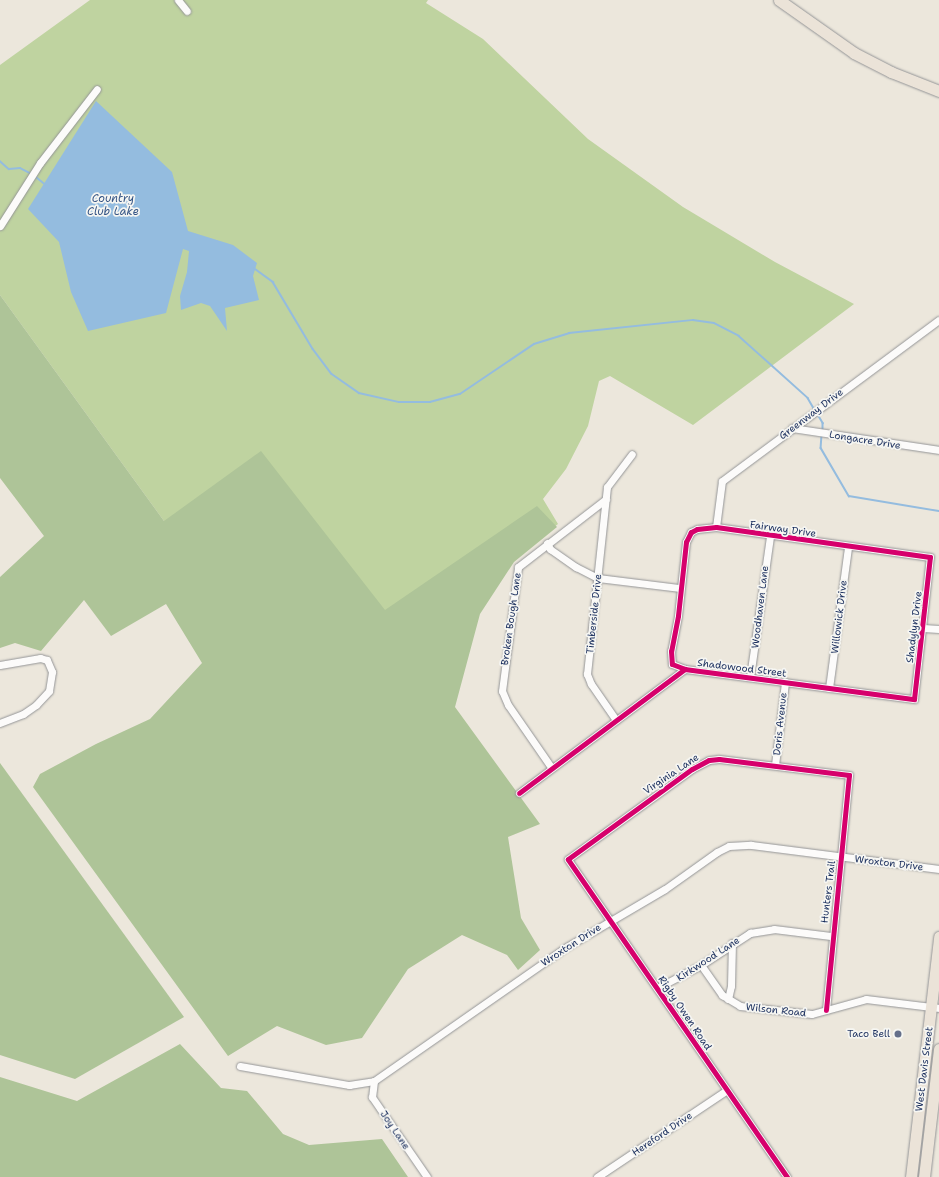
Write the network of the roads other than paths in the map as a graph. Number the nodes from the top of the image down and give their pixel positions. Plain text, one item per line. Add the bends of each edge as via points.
1 (178, 0) edge
2 (779, 0) edge
3 (187, 11) dead end
4 (97, 89) dead end
5 (939, 91) edge
6 (0, 226) edge
7 (939, 320) edge
8 (792, 428) junction
9 (939, 450) edge
10 (632, 454) dead end
11 (606, 499) junction
12 (716, 527) junction
13 (770, 536) junction
14 (546, 543) junction
15 (848, 547) junction
16 (930, 557) joint
17 (598, 578) junction
18 (680, 588) junction
19 (923, 628) junction
20 (939, 629) edge
21 (0, 665) edge
22 (685, 669) junction
23 (750, 677) junction
24 (785, 682) junction
25 (830, 688) junction
26 (914, 699) joint
27 (616, 720) junction
28 (0, 723) edge
29 (775, 765) junction
30 (551, 767) junction
31 (849, 775) joint
32 (519, 793) dead end
33 (841, 857) junction
34 (568, 859) joint
35 (939, 869) edge
36 (609, 920) junction
37 (831, 936) junction
38 (939, 937) edge
39 (732, 943) junction
40 (701, 966) junction
41 (657, 988) junction
42 (728, 999) junction
43 (935, 1008) edge
44 (826, 1010) junction
45 (939, 1049) edge
46 (240, 1066) dead end
47 (374, 1081) junction
48 (727, 1090) junction
49 (917, 1128) junction
50 (427, 1177) edge
51 (597, 1177) edge
52 (787, 1177) edge
53 (911, 1177) edge
54 (920, 1177) edge
55 (924, 1177) edge

1 - 3 street
2 - 5 main road via 854,53 891,72
4 - 6 street via 35,171
7 - 8 street, Greenway Drive
8 - 9 street, Longacre Drive
8 - 12 street, Greenway Drive via 722,481
10 - 11 street, Timberside Drive via 611,480
11 - 14 street, Broken Bough Lane
11 - 17 street, Timberside Drive
12 - 13 street, Fairway Drive
12 - 18 street, Fairway Drive via 691,532 686,542
13 - 15 street, Fairway Drive
13 - 23 street, Woodhaven Lane
14 - 17 street via 550,549 576,567
14 - 30 street, Broken Bough Lane via 518,567 502,691 508,705
15 - 16 street, Fairway Drive
15 - 25 street, Willowick Drive
16 - 19 street, Shadylyn Drive
17 - 18 street
17 - 27 street, Timberside Drive via 587,674
18 - 22 street via 671,658 672,664
19 - 20 street
19 - 26 street, Shadylyn Drive
21 - 28 street via 40,658 50,665 52,681 49,691 36,705 23,714
22 - 23 street, Shadowood Street
22 - 27 street, Shadowood Street
23 - 24 street, Shadowood Street
24 - 25 street, Shadowood Street
24 - 29 street, Doris Avenue
25 - 26 street, Shadowood Street
27 - 30 street, Shadowood Street
29 - 31 street, Virginia Lane
29 - 34 street, Virginia Lane via 719,759 700,764
30 - 32 street, Shadowood Street
31 - 33 street, Hunters Trail
33 - 35 street, Wroxton Drive
33 - 36 street, Wroxton Drive via 750,845 729,846 665,889
33 - 37 street, Hunters Trail
34 - 36 street, Rigby Owen Road
36 - 41 street, Rigby Owen Road
36 - 47 street, Wroxton Drive
37 - 39 street, Kirkwood Lane via 763,930 750,933
37 - 44 street, Hunters Trail
38 - 43 main road, West Davis Street
39 - 40 street, Kirkwood Lane
39 - 42 street via 731,986
40 - 41 street, Kirkwood Lane
40 - 42 street, Wilson Road
41 - 48 street, Rigby Owen Road
42 - 44 street, Wilson Road via 740,1006 802,1014
43 - 44 street, Wilson Road via 866,999
43 - 49 main road, West Davis Street
45 - 55 main road, West Davis Street
46 - 47 street, Wroxton Drive via 349,1085
47 - 50 street, Joy Lane via 372,1097
48 - 51 street, Hereford Drive
48 - 52 street, Rigby Owen Road
49 - 53 main road, West Davis Street
49 - 54 main road via 924,1135

